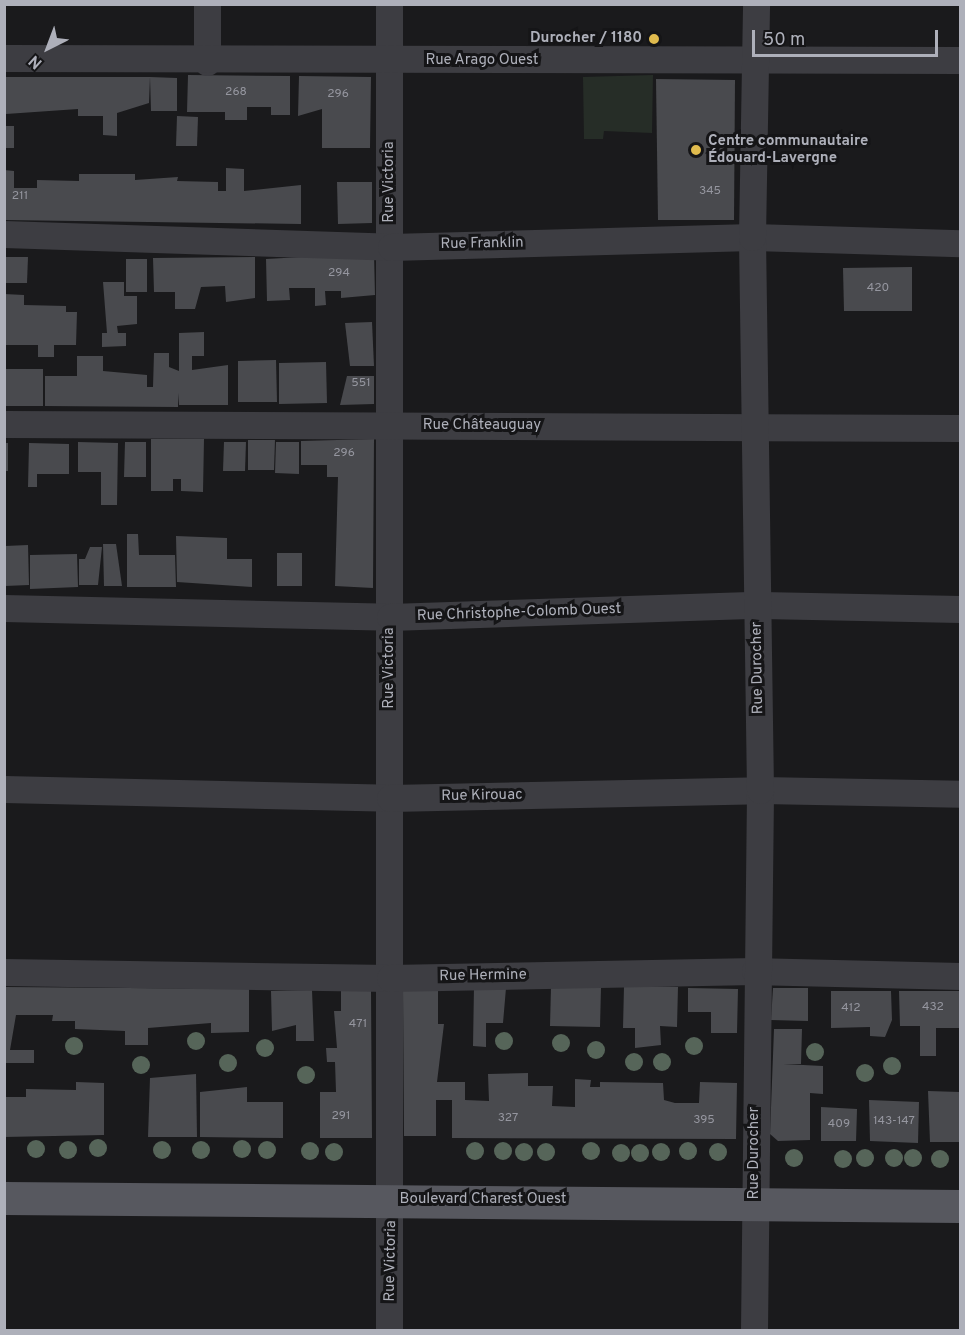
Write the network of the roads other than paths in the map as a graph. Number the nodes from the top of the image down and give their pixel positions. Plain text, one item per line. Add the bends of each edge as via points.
1 (207, 4) edge
2 (389, 4) edge
3 (756, 4) edge
4 (4, 58) edge
5 (754, 60) junction
6 (960, 60) edge
7 (389, 61) junction
8 (207, 62) junction
9 (4, 234) edge
10 (752, 237) junction
11 (960, 243) edge
12 (391, 247) junction
13 (4, 424) edge
14 (390, 426) junction
15 (754, 426) junction
16 (960, 428) edge
17 (757, 605) junction
18 (4, 608) edge
19 (960, 609) edge
20 (390, 617) junction
21 (4, 789) edge
22 (760, 790) junction
23 (960, 794) edge
24 (390, 798) junction
25 (755, 971) junction
26 (4, 972) edge
27 (960, 976) edge
28 (390, 978) junction
29 (4, 1198) edge
30 (392, 1199) junction
31 (755, 1202) junction
32 (960, 1206) edge
33 (389, 1330) edge
34 (754, 1330) edge

1 - 8 street
2 - 7 street, Rue Victoria
3 - 5 street, Rue Durocher
4 - 8 street, Rue Arago Ouest
5 - 6 street, Rue Arago Ouest
5 - 7 street, Rue Arago Ouest
5 - 10 street, Rue Durocher
7 - 8 street, Rue Arago Ouest
7 - 12 street, Rue Victoria
9 - 12 street, Rue Franklin
10 - 11 street, Rue Franklin
10 - 12 street, Rue Franklin
10 - 15 street, Rue Durocher
12 - 14 street, Rue Victoria
13 - 14 street, Rue Châteauguay
14 - 15 street, Rue Châteauguay
14 - 20 street, Rue Victoria
15 - 16 street, Rue Châteauguay
15 - 17 street, Rue Durocher
17 - 19 street, Rue Christophe-Colomb Ouest
17 - 20 street, Rue Christophe-Colomb Ouest
17 - 22 street, Rue Durocher
18 - 20 street, Rue Christophe-Colomb Ouest
20 - 24 street, Rue Victoria
21 - 24 street, Rue Kirouac
22 - 23 street, Rue Kirouac
22 - 24 street, Rue Kirouac
22 - 25 street, Rue Durocher
24 - 28 street, Rue Victoria
25 - 27 street, Rue Hermine
25 - 28 street, Rue Hermine
25 - 31 street, Rue Durocher
26 - 28 street, Rue Hermine
28 - 30 street, Rue Victoria
29 - 30 main road, Boulevard Charest Ouest
30 - 31 main road, Boulevard Charest Ouest
30 - 33 street, Rue Victoria
31 - 32 main road, Boulevard Charest Ouest
31 - 34 street, Rue Durocher

